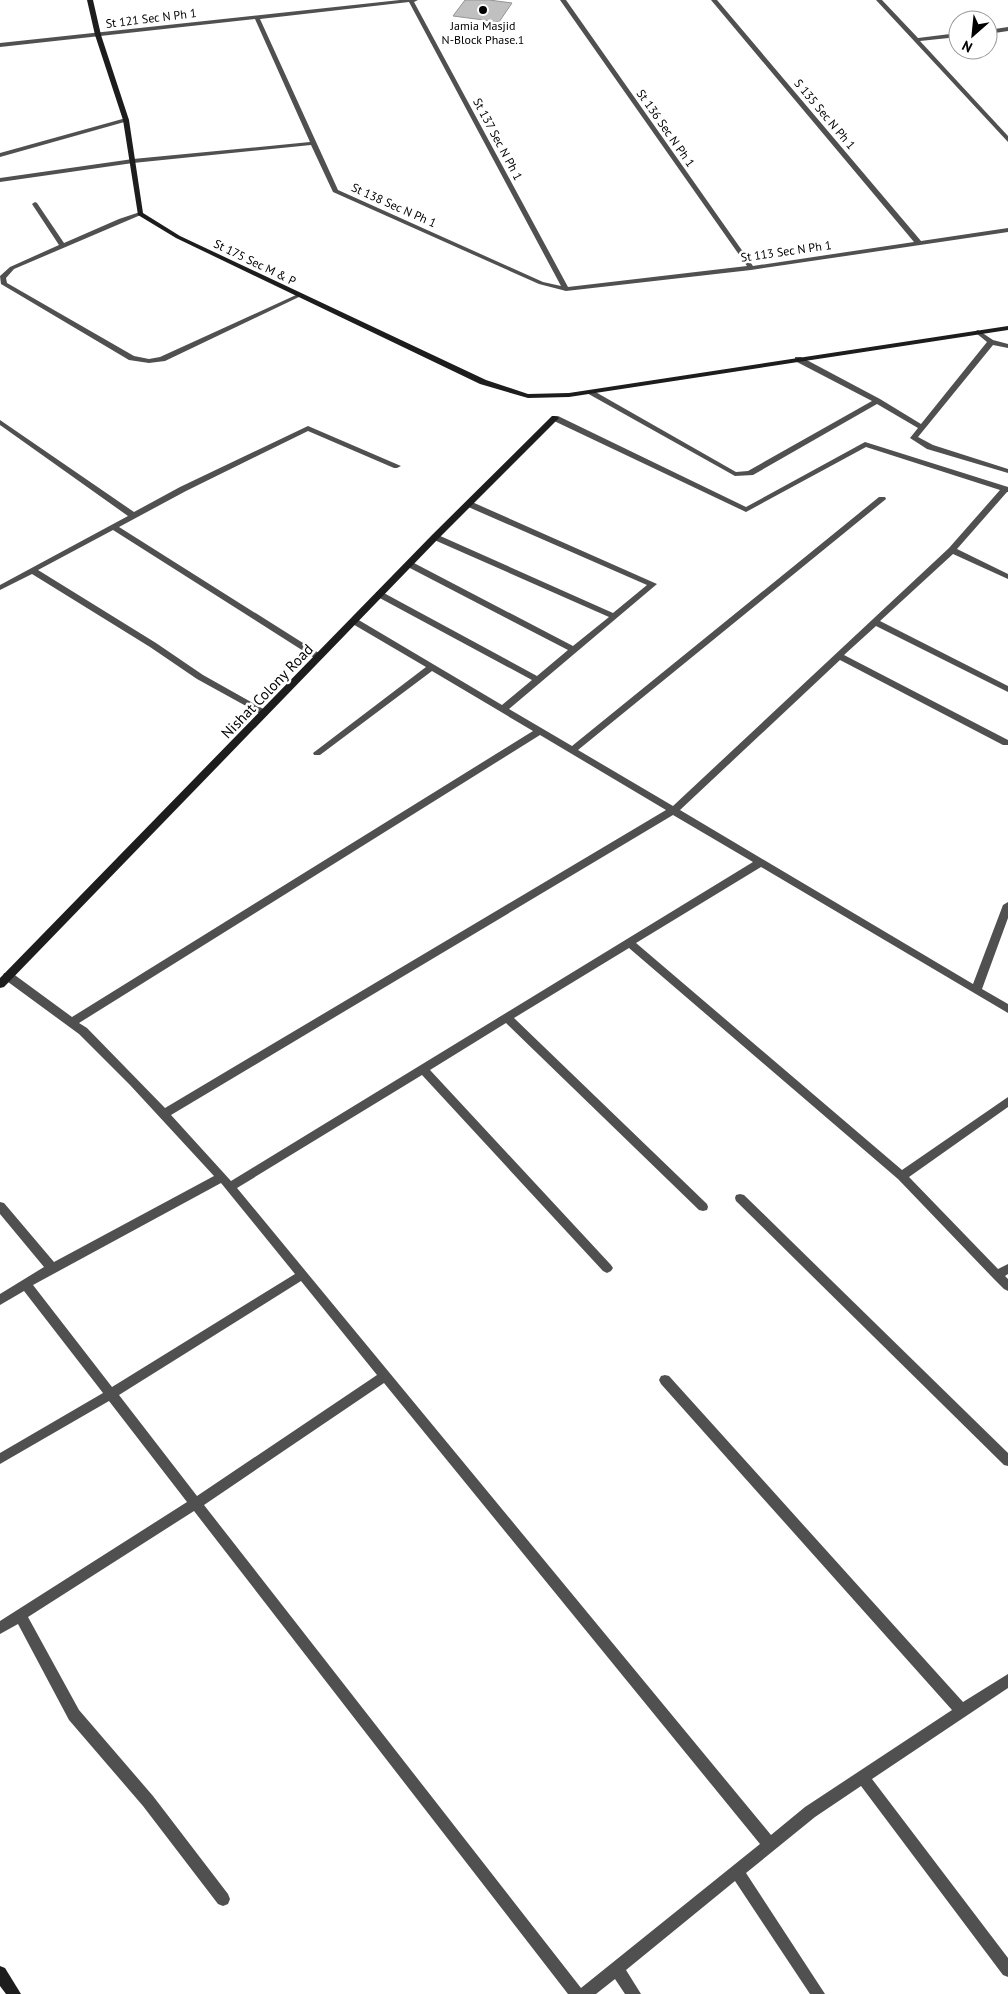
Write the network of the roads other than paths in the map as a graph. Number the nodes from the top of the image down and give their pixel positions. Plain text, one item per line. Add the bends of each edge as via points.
1 (90, 0) edge
2 (410, 0) edge
3 (415, 0) edge
4 (563, 0) edge
5 (714, 0) edge
6 (879, 0) edge
7 (256, 16) junction
8 (98, 35) junction
9 (948, 37) edge
10 (918, 40) junction
11 (0, 46) edge
12 (126, 120) junction
13 (1008, 140) edge
14 (314, 144) junction
15 (0, 155) edge
16 (133, 161) junction
17 (0, 180) edge
18 (35, 204) dead end
19 (140, 214) junction
20 (1008, 230) edge
21 (919, 243) junction
22 (63, 246) junction
23 (751, 268) junction
24 (566, 288) junction
25 (298, 296) junction
26 (1008, 328) edge
27 (978, 332) junction
28 (991, 342) junction
29 (1008, 346) edge
30 (798, 359) junction
31 (589, 392) junction
32 (877, 401) junction
33 (0, 422) edge
34 (921, 427) junction
35 (397, 466) dead end
36 (1008, 472) edge
37 (1006, 490) edge
38 (882, 499) dead end
39 (469, 504) junction
40 (134, 516) junction
41 (113, 526) junction
42 (436, 537) junction
43 (952, 550) junction
44 (409, 564) junction
45 (32, 570) junction
46 (1008, 577) edge
47 (0, 588) edge
48 (380, 594) junction
49 (614, 616) junction
50 (354, 621) junction
51 (875, 622) junction
52 (574, 650) junction
53 (319, 656) junction
54 (838, 656) junction
55 (432, 667) junction
56 (538, 680) junction
57 (1008, 689) edge
58 (503, 709) junction
59 (264, 713) junction
60 (540, 731) junction
61 (1006, 743) dead end
62 (573, 750) junction
63 (316, 753) dead end
64 (674, 810) junction
65 (761, 862) junction
66 (1008, 905) edge
67 (630, 943) junction
68 (4, 980) edge
69 (976, 990) junction
70 (1008, 1009) edge
71 (507, 1018) junction
72 (72, 1022) junction
73 (423, 1069) junction
74 (1008, 1101) edge
75 (164, 1114) junction
76 (902, 1176) junction
77 (222, 1178) junction
78 (230, 1187) junction
79 (740, 1198) dead end
80 (0, 1206) edge
81 (703, 1207) dead end
82 (52, 1268) junction
83 (607, 1268) dead end
84 (1008, 1268) edge
85 (302, 1275) junction
86 (998, 1276) junction
87 (25, 1284) junction
88 (1008, 1286) edge
89 (0, 1300) edge
90 (385, 1376) junction
91 (665, 1380) dead end
92 (109, 1395) junction
93 (0, 1459) edge
94 (1008, 1461) edge
95 (195, 1504) junction
96 (20, 1615) junction
97 (0, 1628) edge
98 (1007, 1682) edge
99 (962, 1711) junction
100 (862, 1777) junction
101 (770, 1845) junction
102 (737, 1872) junction
103 (223, 1899) dead end
104 (617, 1969) junction
105 (1008, 1970) edge
106 (0, 1973) edge
107 (14, 1994) edge
108 (577, 1994) edge
109 (585, 1994) edge
110 (634, 1994) edge
111 (818, 1994) edge

1 - 8 street
2 - 3 street, St 121 Sec N Ph 1
2 - 7 street, St 121 Sec N Ph 1
2 - 24 street, St 137 Sec N Ph 1
4 - 23 street, St 136 Sec N Ph 1
5 - 21 street, S 135 Sec N Ph 1
6 - 10 street
7 - 8 street, St 121 Sec N Ph 1
7 - 14 street, St 138 Sec N Ph 1
8 - 11 street, St 121 Sec N Ph 1
8 - 12 street
9 - 10 street
10 - 13 street
12 - 15 street
12 - 16 street
14 - 16 street
14 - 24 street, St 138 Sec N Ph 1 via 334,191 541,283
16 - 17 street
16 - 19 street
18 - 22 street
19 - 22 street
19 - 25 street, St 175 Sec M & P via 178,237
20 - 21 street, St 113 Sec N Ph 1
21 - 23 street, St 113 Sec N Ph 1
22 - 25 street via 12,268 2,278 4,284 141,361 162,359
23 - 24 street, St 113 Sec N Ph 1
25 - 31 street, St 175 Sec M & P via 483,382 528,396 569,396
26 - 27 street, St 175 Sec M & P
27 - 28 street
27 - 30 street, St 175 Sec M & P
28 - 29 street
28 - 34 street
30 - 31 street, St 175 Sec M & P
30 - 32 street
31 - 32 street via 735,474 750,473
32 - 34 street
33 - 40 street
34 - 36 street via 914,438 930,447
35 - 40 street via 308,428
37 - 39 street, Nishat Colony Road via 864,444 746,510 555,418
37 - 43 street
38 - 62 street
39 - 42 street, Nishat Colony Road
39 - 49 street via 653,584
40 - 41 street
41 - 45 street
41 - 53 street
42 - 44 street, Nishat Colony Road
42 - 49 street
43 - 46 street
43 - 51 street
44 - 48 street, Nishat Colony Road
44 - 52 street
45 - 47 street
45 - 59 street via 153,644 200,677
48 - 50 street, Nishat Colony Road
48 - 56 street
49 - 52 street
50 - 53 street, Nishat Colony Road
50 - 55 street
51 - 54 street
51 - 57 street
52 - 56 street
53 - 59 street, Nishat Colony Road
54 - 61 street
54 - 64 street
55 - 58 street
55 - 63 street
56 - 58 street
58 - 60 street
59 - 68 street, Nishat Colony Road
60 - 62 street
60 - 72 street
62 - 64 street
64 - 65 street
64 - 75 street
65 - 67 street
65 - 69 street
66 - 69 street
67 - 71 street
67 - 76 street
68 - 72 street
69 - 70 street
71 - 73 street
71 - 81 street
72 - 75 street
73 - 78 street
73 - 83 street
74 - 76 street
75 - 77 street
76 - 86 street
77 - 78 street
77 - 82 street
78 - 85 street
79 - 94 street
80 - 82 street
82 - 87 street
84 - 86 street
85 - 90 street
85 - 92 street
86 - 88 street
87 - 89 street
87 - 92 street
90 - 95 street
90 - 101 street
91 - 99 street
92 - 93 street
92 - 95 street
95 - 96 street
95 - 108 street
96 - 97 street
96 - 103 street via 74,1715 148,1801
98 - 99 street
99 - 100 street
100 - 101 street via 810,1812
100 - 105 street
101 - 102 street
102 - 104 street
102 - 111 street
104 - 109 street
104 - 110 street
106 - 107 street

